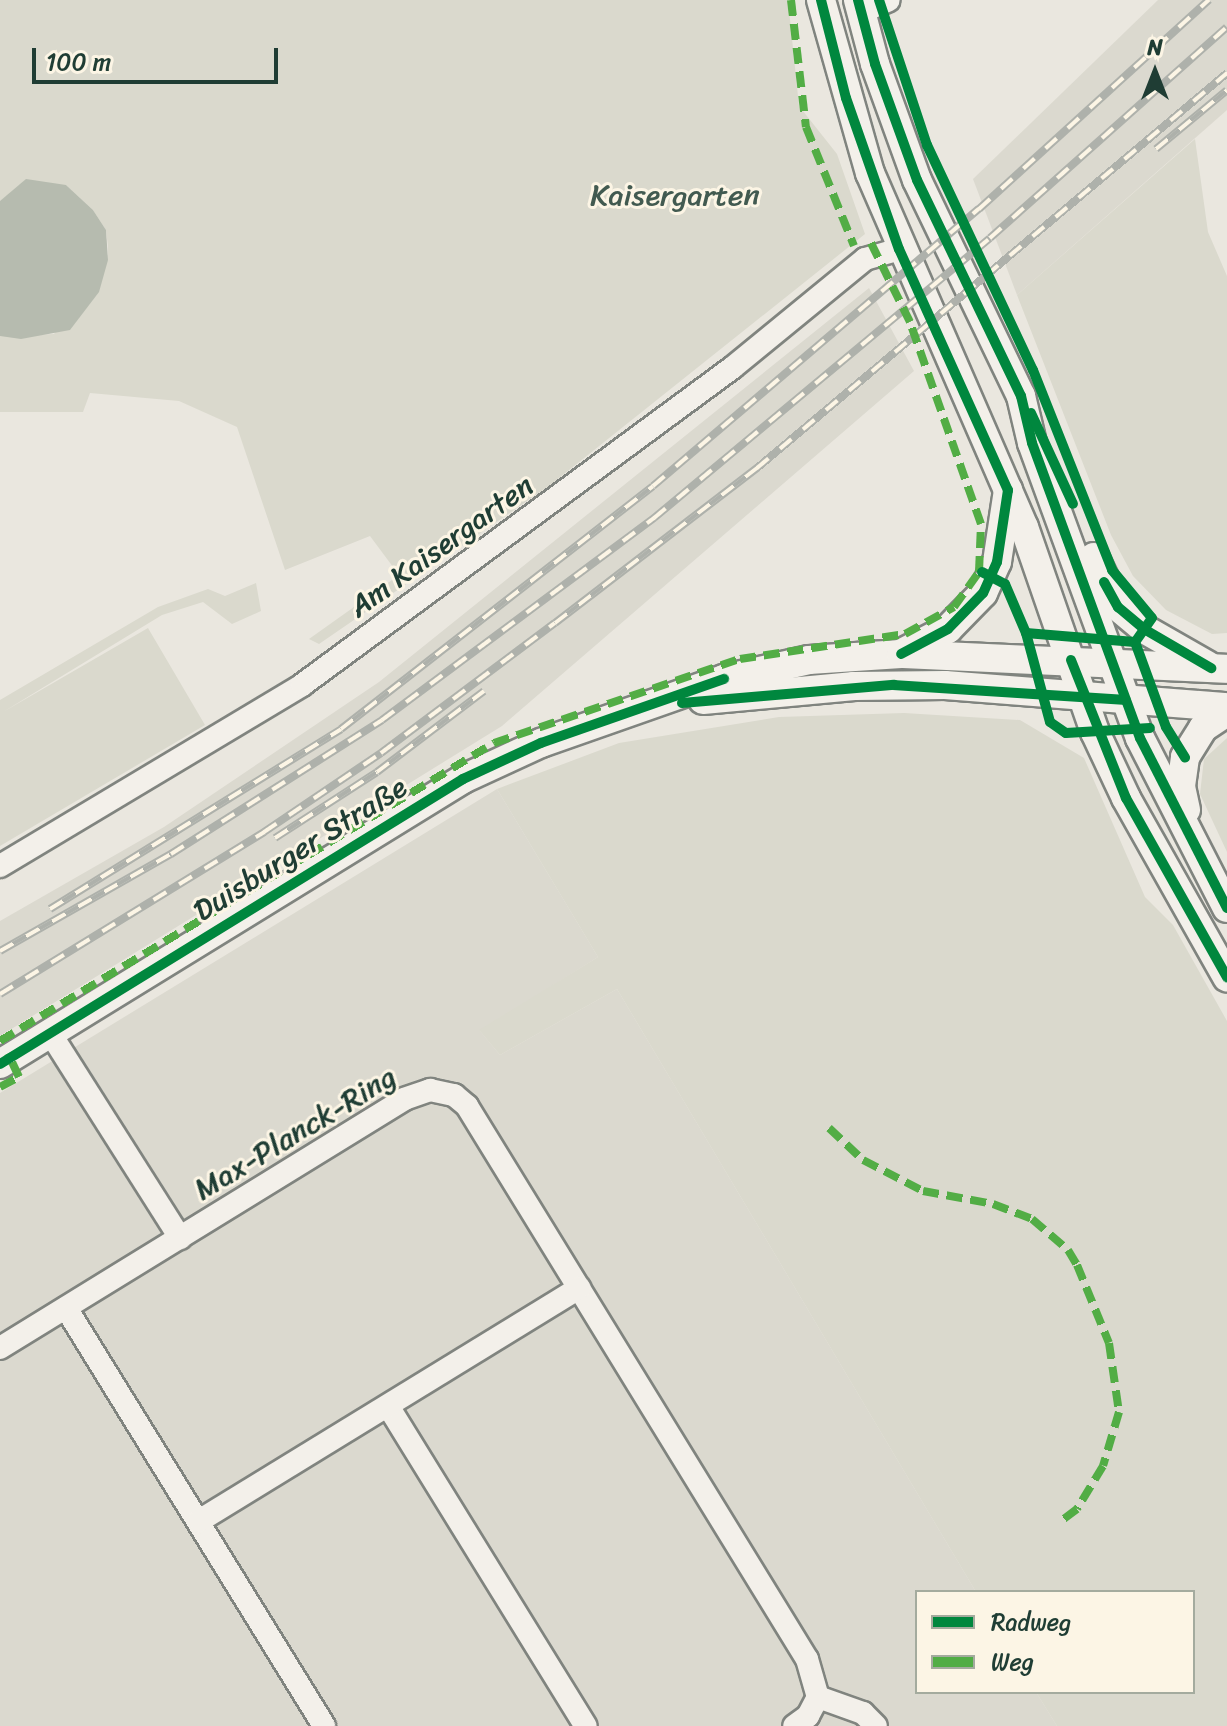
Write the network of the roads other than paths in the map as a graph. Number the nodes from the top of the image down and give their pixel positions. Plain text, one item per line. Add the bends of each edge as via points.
1 (821, 0) edge
2 (835, 0) edge
3 (889, 0) edge
4 (860, 6) edge
5 (899, 249) junction
6 (1021, 396) junction
7 (1008, 490) junction
8 (901, 654) junction
9 (1071, 660) junction
10 (1113, 663) junction
11 (1219, 668) edge
12 (1081, 695) junction
13 (1126, 700) junction
14 (643, 709) junction
15 (1227, 709) edge
16 (1195, 846) junction
17 (0, 866) edge
18 (1227, 908) edge
19 (1227, 977) edge
20 (50, 1033) junction
21 (0, 1064) edge
22 (180, 1238) junction
23 (579, 1288) junction
24 (66, 1308) junction
25 (0, 1348) edge
26 (388, 1406) junction
27 (199, 1521) junction
28 (818, 1697) junction
29 (324, 1726) edge
30 (586, 1726) edge
31 (794, 1726) edge
32 (876, 1726) edge

1 - 5 main road via 846,98
2 - 4 main road
3 - 4 street
4 - 6 main road via 917,180
5 - 7 main road
5 - 17 street, Am Kaisergarten via 865,259 732,368 302,685
6 - 10 main road via 1032,443
6 - 11 main road via 1047,439 1118,607 1144,629
7 - 8 main road via 997,562 983,593 948,629
7 - 9 main road
8 - 9 main road, Duisburger Straße
8 - 14 main road, Duisburger Straße via 765,668
9 - 10 main road, Duisburger Straße
9 - 12 main road
10 - 11 main road, Duisburger Straße
10 - 13 main road
12 - 13 main road, Duisburger Straße
12 - 14 main road, Duisburger Straße via 894,685 735,695
12 - 19 main road via 1126,798
13 - 15 main road, Duisburger Straße
13 - 16 main road
14 - 20 main road, Duisburger Straße via 541,743 463,779
15 - 16 main road via 1203,728 1181,767
16 - 18 main road
20 - 21 main road, Duisburger Straße
20 - 22 street, Max-Planck-Ring
22 - 23 street, Max-Planck-Ring via 404,1099 438,1090 467,1106
22 - 24 street, Max-Planck-Ring
23 - 26 street
23 - 28 street, Max-Planck-Ring via 807,1659
24 - 25 street, Max-Planck-Ring
24 - 27 street
26 - 27 street
26 - 30 street
27 - 29 street
28 - 31 street via 808,1716
28 - 32 street via 863,1713

